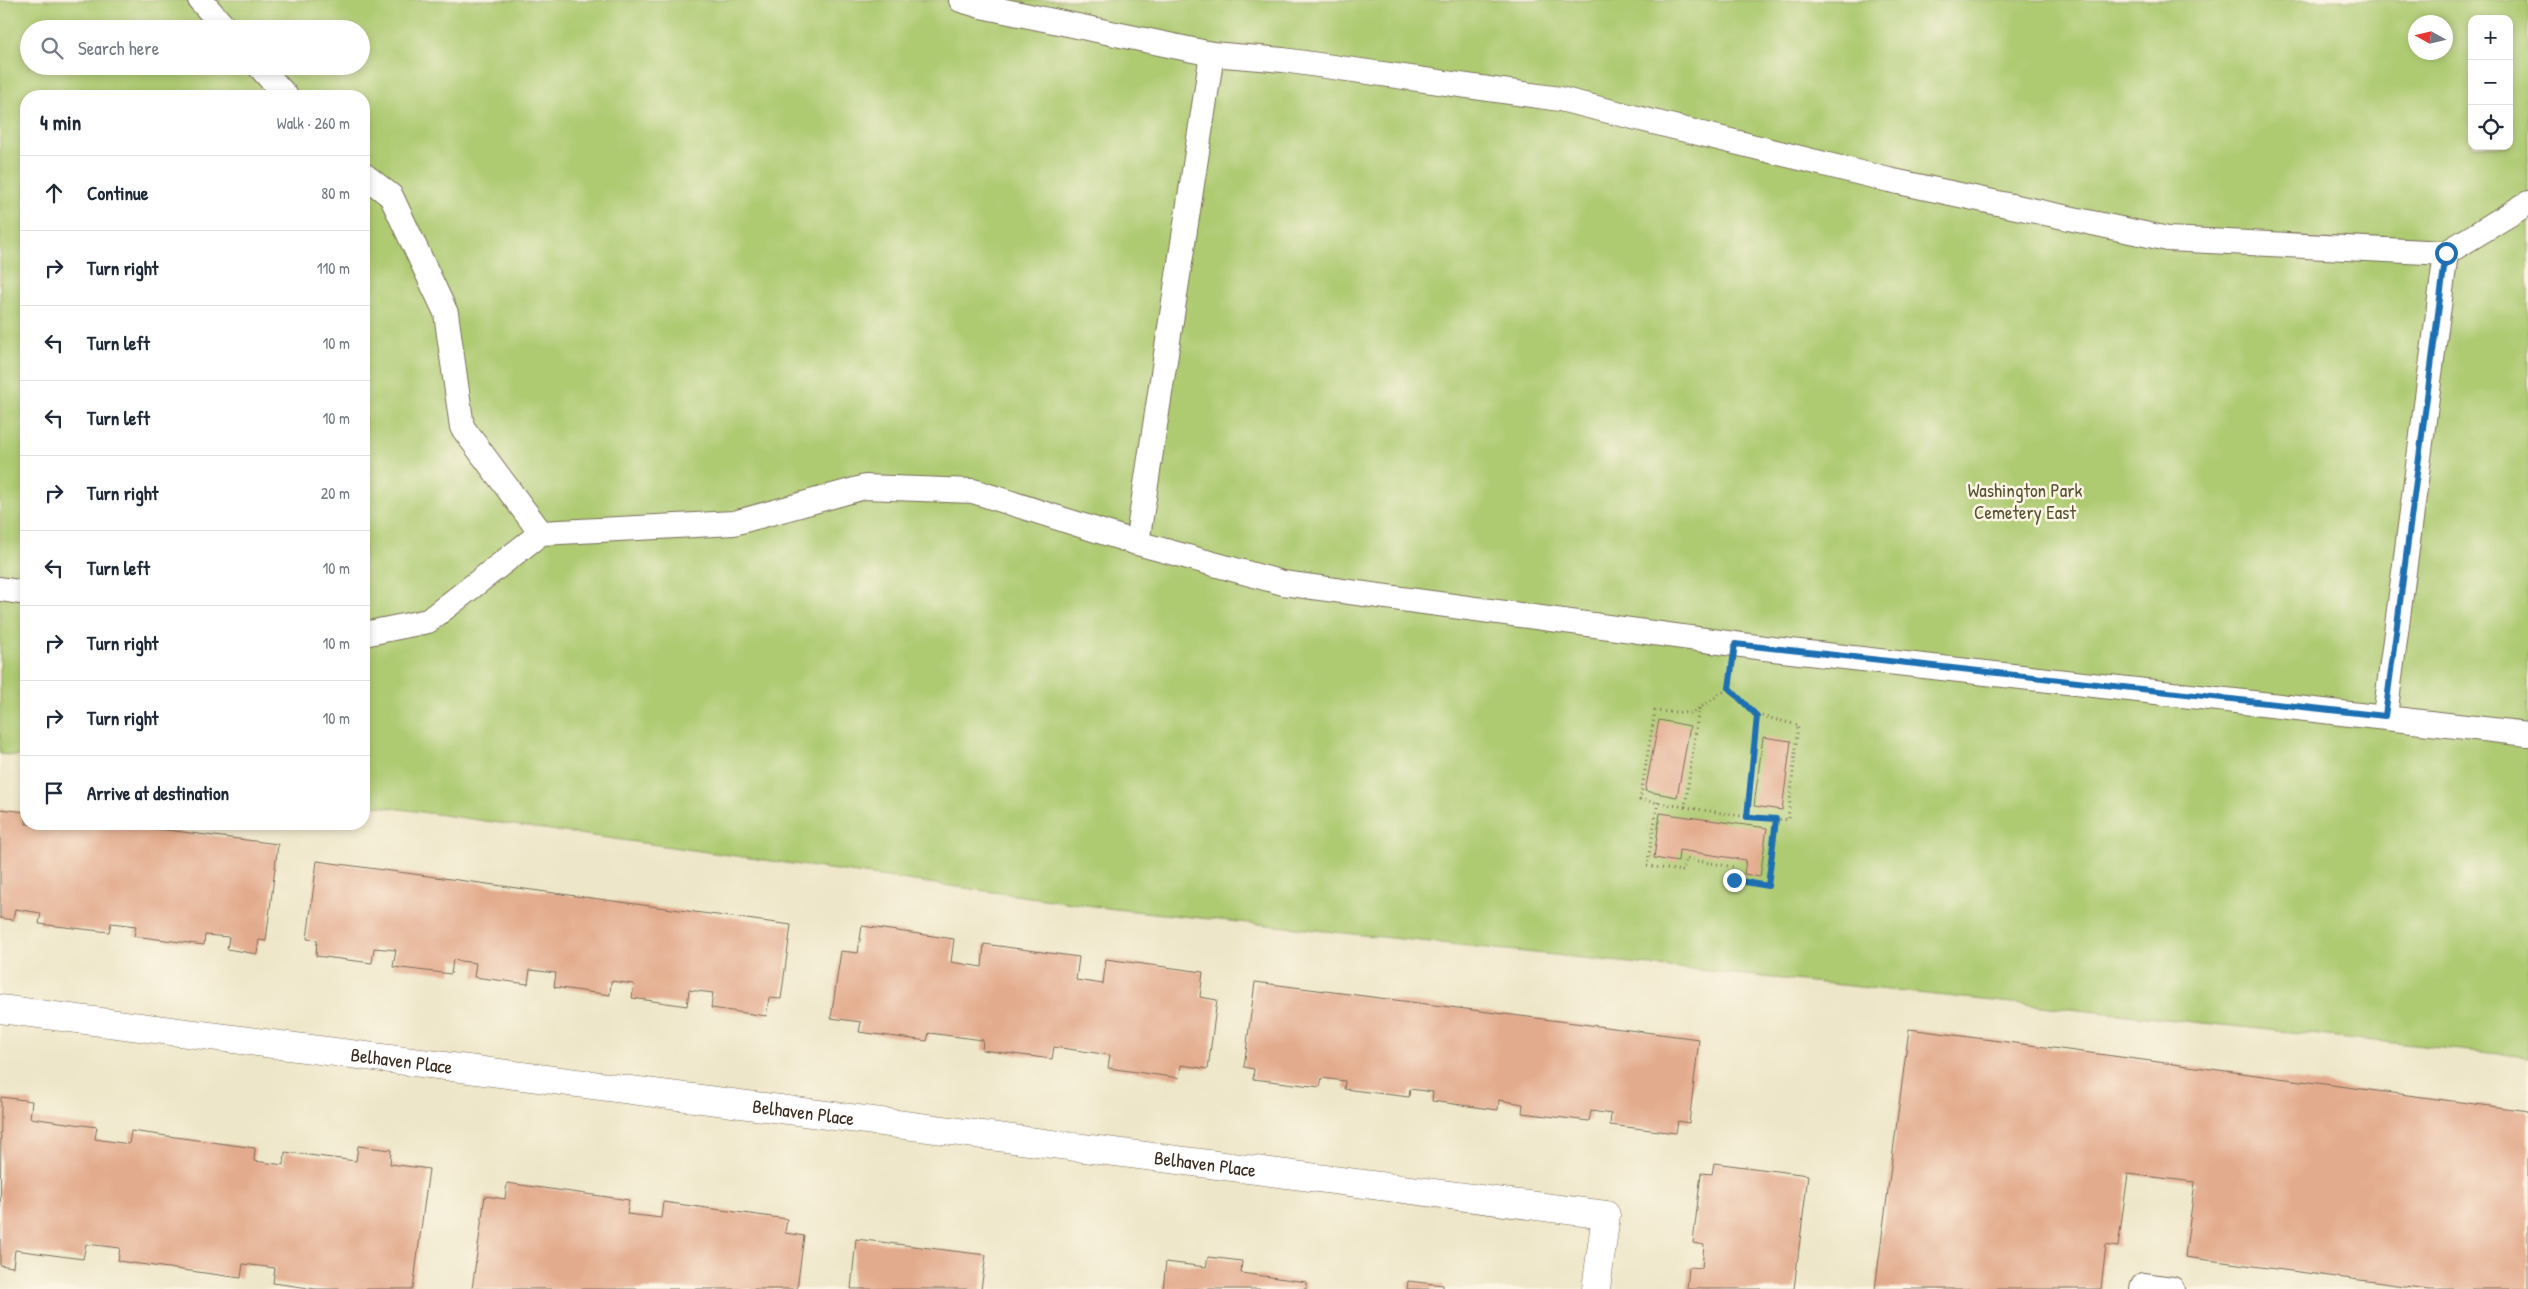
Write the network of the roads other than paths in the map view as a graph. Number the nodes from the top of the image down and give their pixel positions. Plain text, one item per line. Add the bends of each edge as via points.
1 (200, 0) edge
2 (961, 0) edge
3 (218, 20) edge
4 (1212, 54) junction
5 (267, 75) edge
6 (281, 90) edge
7 (370, 180) edge
8 (2528, 202) edge
9 (2446, 253) junction
10 (541, 533) junction
11 (1137, 543) junction
12 (0, 589) edge
13 (20, 592) edge
14 (370, 633) edge
15 (2385, 716) junction
16 (2528, 734) edge
17 (0, 1009) edge
18 (1596, 1289) edge
19 (2142, 1289) edge
20 (2172, 1289) edge

1 - 3 lane
2 - 4 lane
4 - 9 lane via 1283,60 1560,99 1889,180 2168,240
4 - 11 lane
5 - 6 lane
7 - 10 lane via 390,196 446,313 462,427
8 - 9 lane
9 - 15 lane
10 - 11 lane via 734,524 865,487 974,491
10 - 14 lane via 428,621
11 - 15 lane via 1283,584 1735,644
12 - 13 lane
15 - 16 lane
17 - 18 street, Belhaven Place via 1606,1215
19 - 20 lane via 2143,1285

